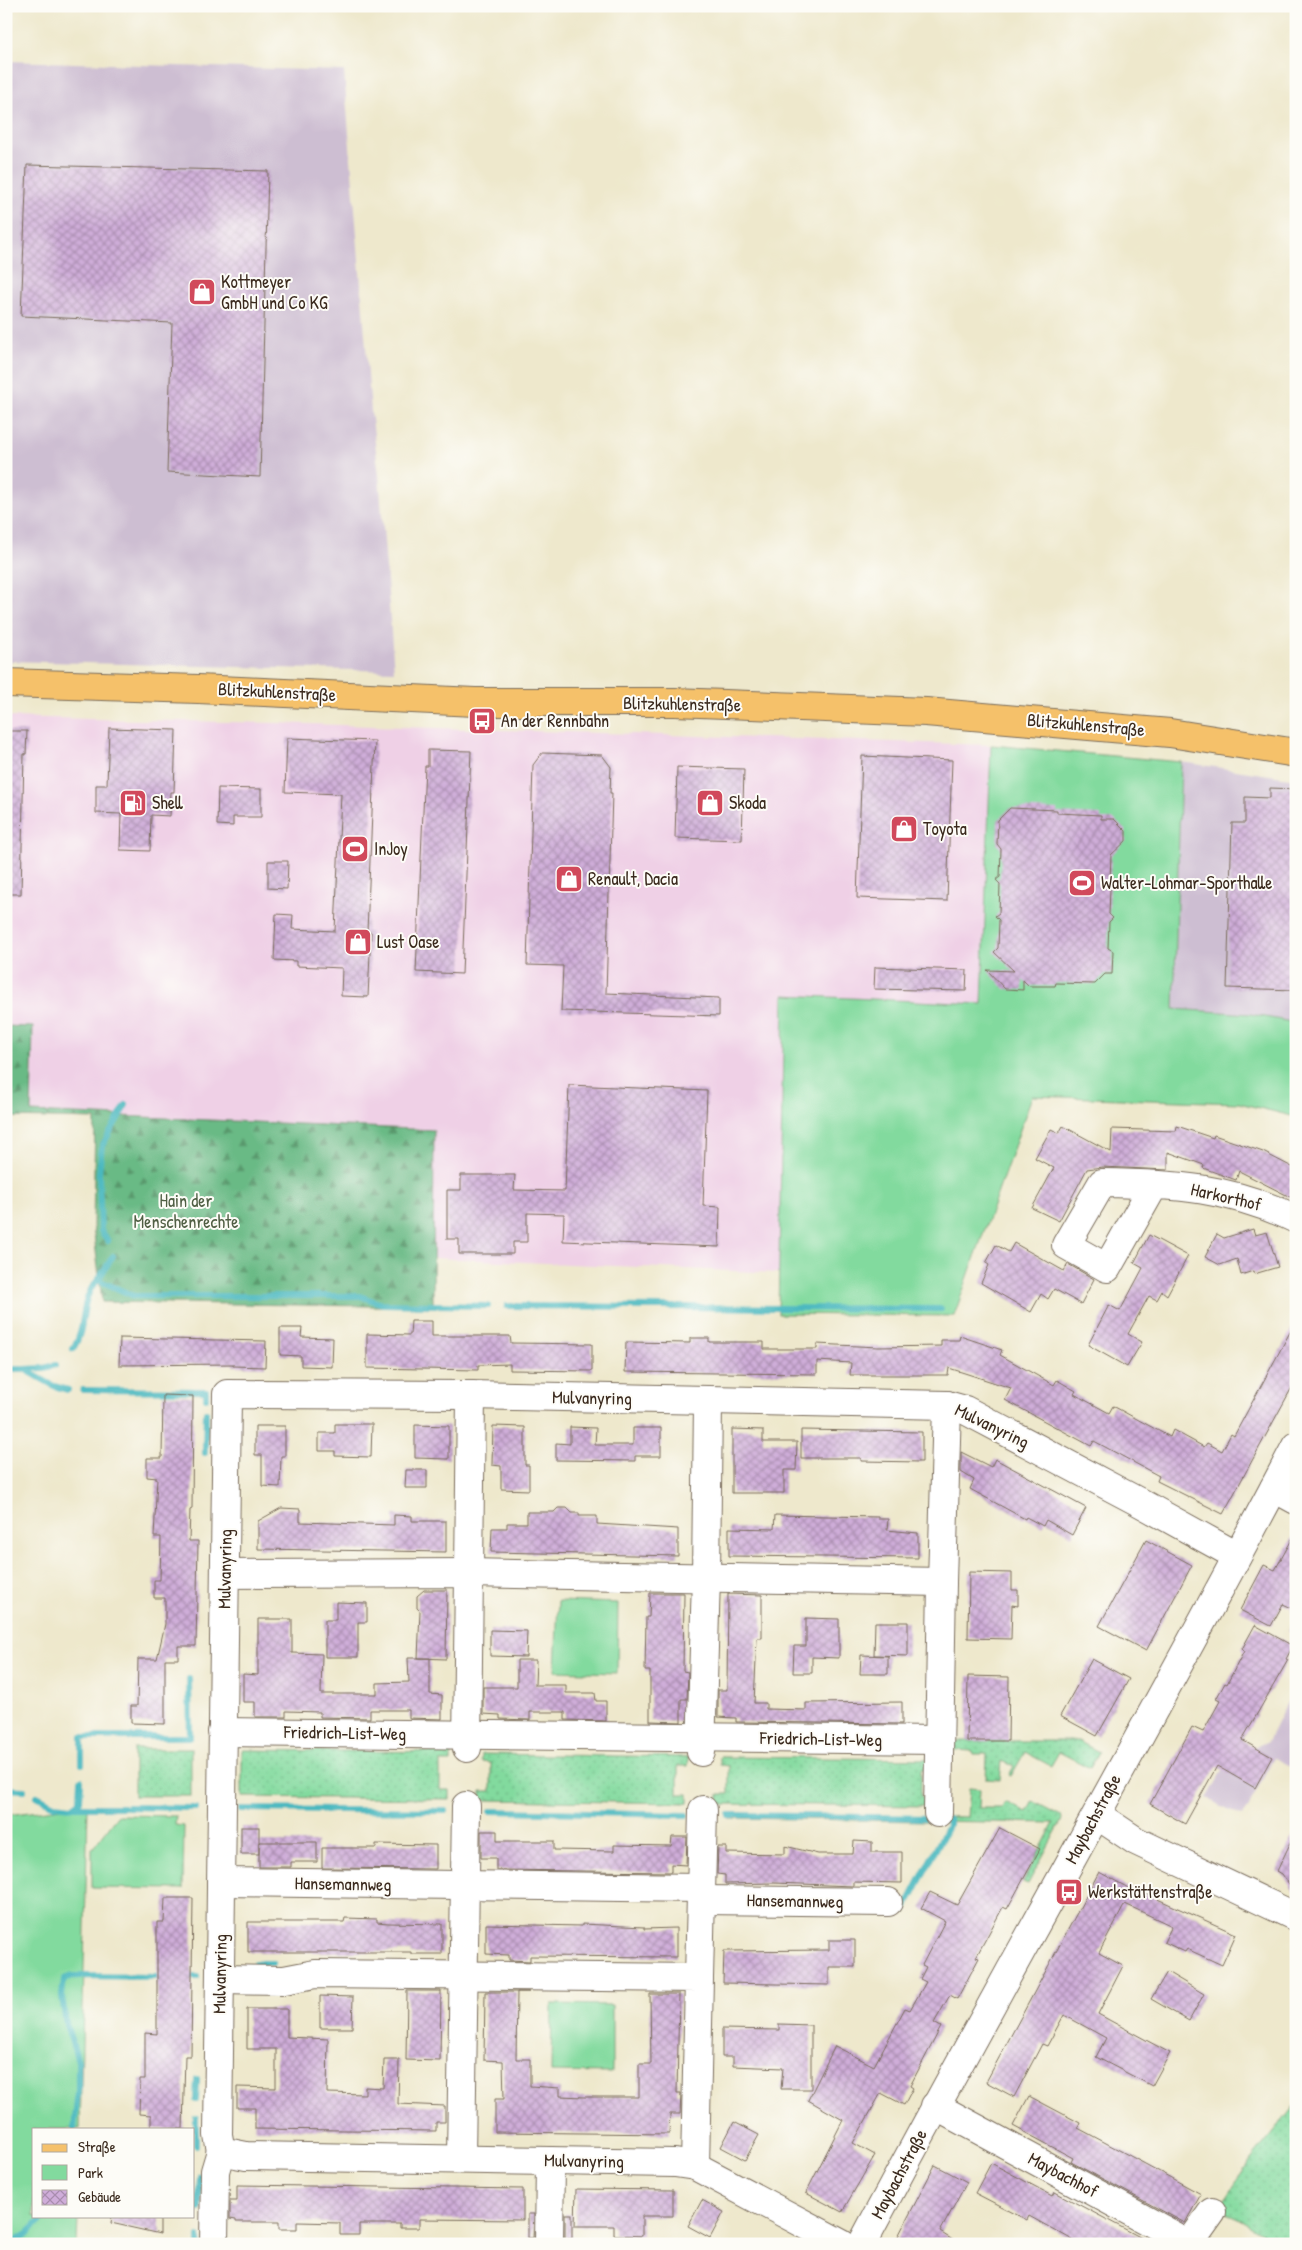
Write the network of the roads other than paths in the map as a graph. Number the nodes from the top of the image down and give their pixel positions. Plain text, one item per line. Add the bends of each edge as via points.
1 (6, 684) edge
2 (1296, 753) edge
3 (1154, 1185) dead end
4 (1296, 1219) edge
5 (471, 1395) junction
6 (708, 1401) junction
7 (947, 1405) junction
8 (1296, 1446) edge
9 (1285, 1494) edge
10 (1237, 1556) junction
11 (469, 1573) junction
12 (225, 1574) junction
13 (706, 1577) junction
14 (942, 1582) junction
15 (222, 1732) junction
16 (939, 1740) junction
17 (467, 1741) junction
18 (702, 1745) junction
19 (466, 1806) dead end
20 (703, 1810) dead end
21 (938, 1813) dead end
22 (1096, 1815) junction
23 (221, 1882) junction
24 (464, 1885) junction
25 (701, 1894) junction
26 (888, 1902) dead end
27 (1296, 1917) edge
28 (463, 1975) junction
29 (700, 1978) junction
30 (220, 1979) junction
31 (935, 2106) junction
32 (221, 2151) junction
33 (461, 2159) junction
34 (550, 2161) junction
35 (695, 2166) junction
36 (1212, 2212) dead end
37 (214, 2244) edge
38 (548, 2244) edge
39 (842, 2244) edge
40 (862, 2244) edge
41 (1190, 2244) edge

1 - 2 main road, Blitzkuhlenstraße via 198,688 475,702 674,702 926,712 1170,733
3 - 4 street, Harkorthof via 1189,1187 1248,1198
5 - 6 street, Mulvanyring
5 - 11 street
5 - 12 street, Mulvanyring via 227,1394
6 - 7 street, Mulvanyring
6 - 13 street
7 - 10 street, Mulvanyring via 965,1410
7 - 14 street
8 - 9 street, Maybachstraße
9 - 10 street, Maybachstraße
10 - 22 street, Maybachstraße
11 - 12 street
11 - 13 street
11 - 17 street
12 - 15 street, Mulvanyring
13 - 14 street
13 - 18 street
14 - 16 street
15 - 17 street, Friedrich-List-Weg
15 - 23 street, Mulvanyring
16 - 18 street, Friedrich-List-Weg
16 - 21 street
17 - 18 street, Friedrich-List-Weg
19 - 24 street
20 - 25 street
22 - 27 street via 1136,1841
22 - 31 street, Maybachstraße
23 - 24 street, Hansemannweg
23 - 30 street, Mulvanyring
24 - 25 street, Hansemannweg
24 - 28 street
25 - 26 street, Hansemannweg
25 - 29 street
28 - 29 street
28 - 30 street via 315,1974 284,1980
28 - 33 street
29 - 35 street
30 - 32 street, Mulvanyring via 218,2135
31 - 40 street, Maybachstraße
31 - 41 street, Maybachhof
32 - 33 street, Mulvanyring via 246,2156
32 - 37 street via 215,2171
33 - 34 street, Mulvanyring
34 - 35 street, Mulvanyring
34 - 38 street
35 - 39 street, Mulvanyring
36 - 41 street, Maybachhof

